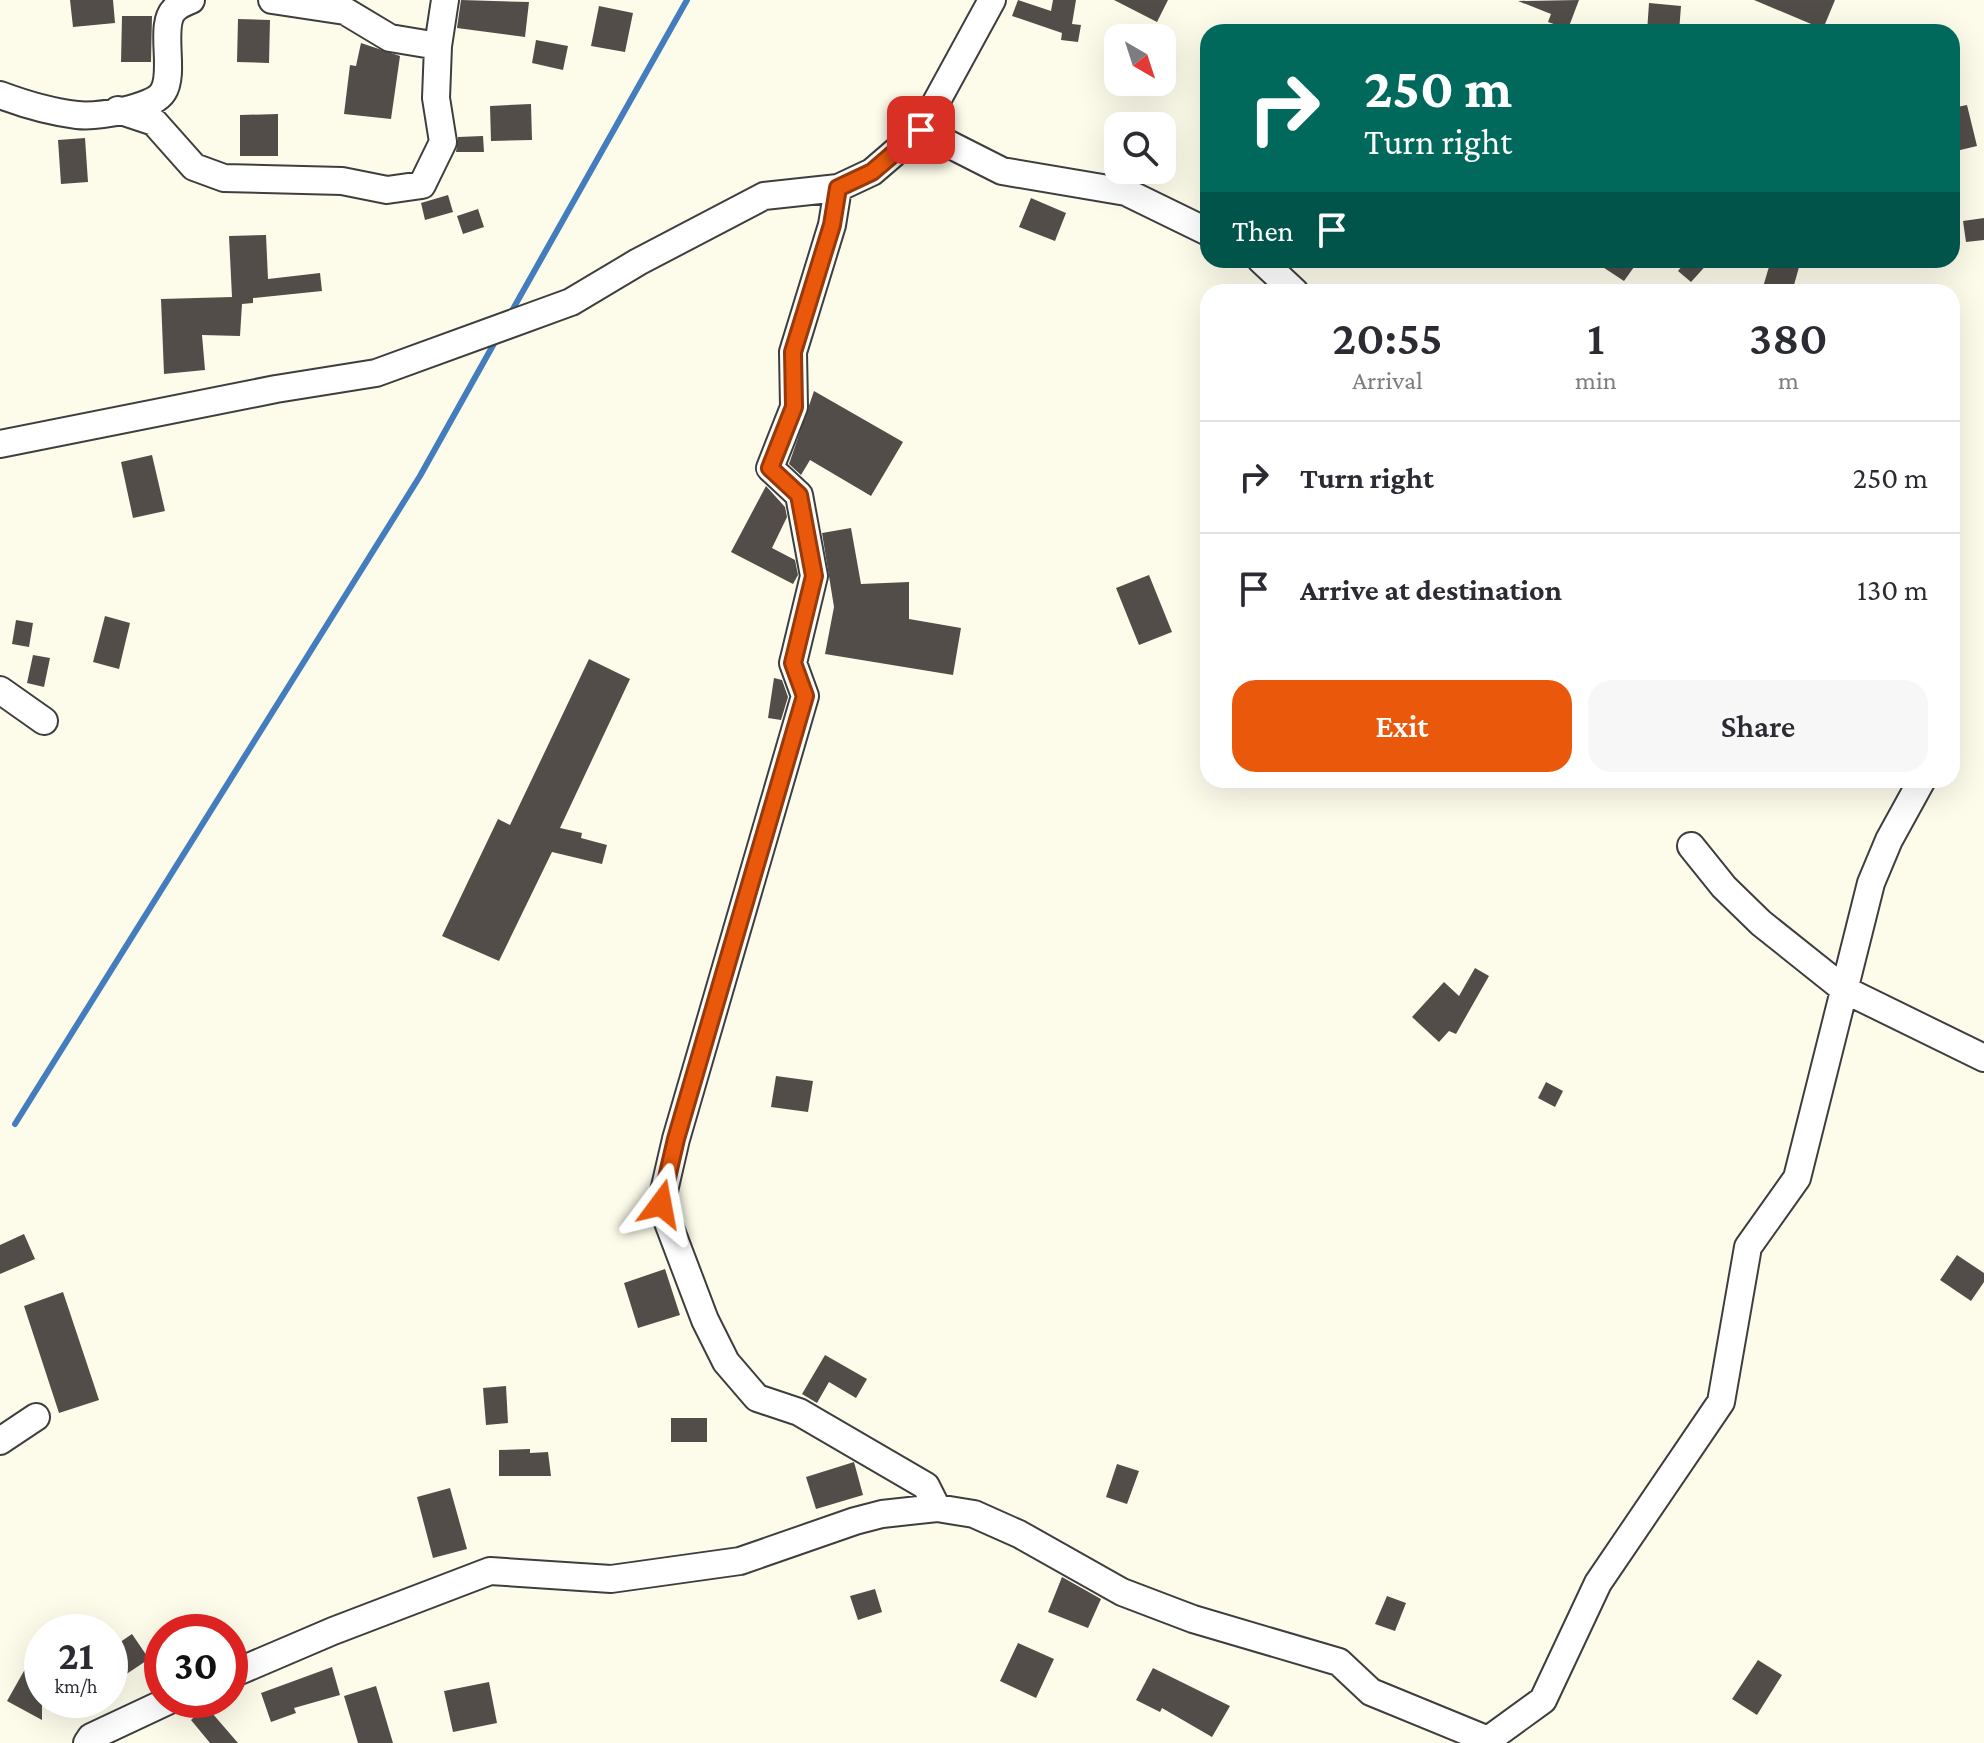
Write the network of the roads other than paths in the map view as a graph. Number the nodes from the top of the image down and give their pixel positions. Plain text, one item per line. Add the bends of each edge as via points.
1 (191, 0) edge
2 (272, 0) edge
3 (445, 0) edge
4 (992, 0) edge
5 (438, 46) junction
6 (0, 95) edge
7 (118, 110) junction
8 (921, 130) junction
9 (838, 188) junction
10 (1200, 228) edge
11 (1270, 268) edge
12 (1286, 284) edge
13 (0, 444) edge
14 (0, 690) edge
15 (44, 721) dead end
16 (1918, 788) edge
17 (1691, 846) dead end
18 (1845, 990) junction
19 (1984, 1058) edge
20 (36, 1417) dead end
21 (0, 1441) edge
22 (937, 1508) junction
23 (248, 1667) edge
24 (144, 1712) edge
25 (1488, 1741) edge
26 (87, 1743) edge

1 - 7 street via 174,9 169,19 165,90 139,108
2 - 5 street via 345,11 390,38
3 - 5 street
4 - 8 street
5 - 7 street via 436,98 443,142 422,185 387,190 342,181 224,178 194,167 154,122
6 - 7 street via 80,116
8 - 9 street via 872,172
8 - 10 street via 1002,171 1126,192
9 - 13 street via 764,196 571,302 376,373
9 - 22 street via 832,225 793,352 794,407 770,468 799,495 814,576 793,663 805,696 661,1204 705,1320 726,1362 757,1398 799,1412 926,1486
11 - 12 street
14 - 15 street
16 - 18 street via 1871,883
17 - 18 street via 1761,923
18 - 19 street
18 - 25 street via 1797,1178 1748,1247 1721,1402 1598,1583 1543,1700
20 - 21 street
22 - 23 street via 855,1521 740,1561 611,1579 490,1571
22 - 25 street via 974,1514 1136,1597 1193,1619 1339,1662 1371,1692
24 - 26 street

